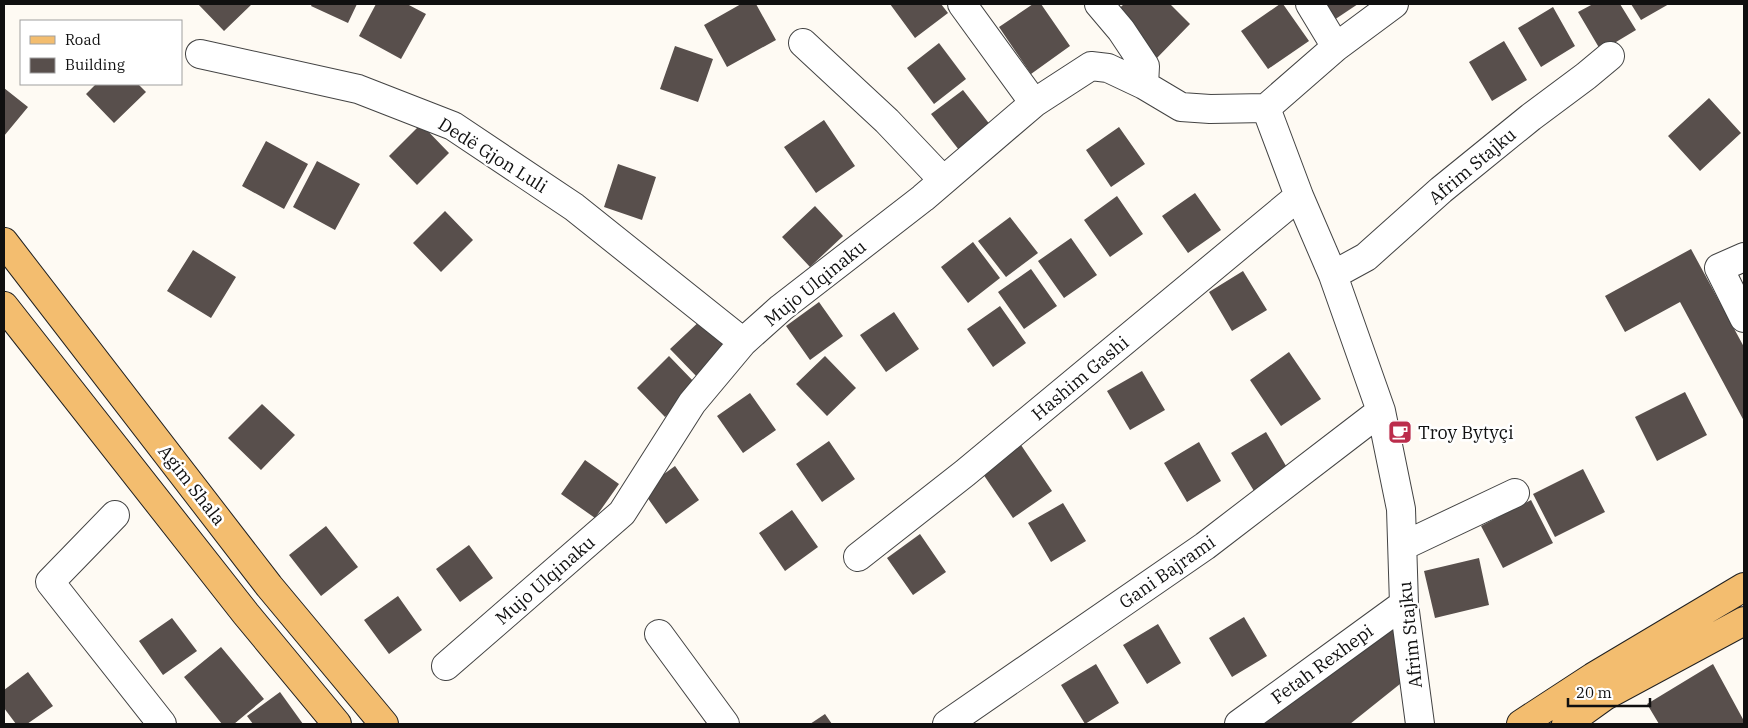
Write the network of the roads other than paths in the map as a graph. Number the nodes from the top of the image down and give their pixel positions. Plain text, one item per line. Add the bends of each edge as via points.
1 (962, 4) edge
2 (1099, 4) edge
3 (1310, 4) edge
4 (1394, 4) edge
5 (803, 44) dead end
6 (1336, 47) junction
7 (200, 54) dead end
8 (1610, 56) dead end
9 (1144, 85) junction
10 (1034, 103) junction
11 (1266, 108) junction
12 (943, 180) junction
13 (1299, 196) junction
14 (4, 242) edge
15 (1744, 257) edge
16 (1333, 275) junction
17 (4, 306) edge
18 (1744, 318) edge
19 (743, 342) junction
20 (1381, 411) junction
21 (1514, 493) dead end
22 (115, 515) dead end
23 (1402, 546) junction
24 (858, 557) dead end
25 (1744, 588) edge
26 (1404, 604) junction
27 (1744, 621) edge
28 (659, 634) dead end
29 (446, 666) dead end
30 (162, 724) edge
31 (338, 724) edge
32 (384, 724) edge
33 (725, 724) edge
34 (948, 724) edge
35 (1239, 724) edge
36 (1420, 724) edge
37 (1521, 724) edge
38 (1566, 724) edge

1 - 10 street
2 - 9 street via 1145,66
3 - 6 street
4 - 6 street
5 - 12 street via 887,122
6 - 11 street
7 - 19 street, Dedë Gjon Luli via 358,89 452,126 574,206
8 - 16 street, Afrim Stajku via 1441,190 1366,257
9 - 10 street, Mujo Ulqinaku via 1108,68 1091,66
9 - 11 street, Mujo Ulqinaku via 1181,107
10 - 12 street, Mujo Ulqinaku
11 - 13 street, Afrim Stajku
12 - 19 street, Mujo Ulqinaku via 781,308
13 - 16 street, Afrim Stajku
13 - 24 street, Hashim Gashi via 965,473
14 - 32 main road, Agim Shala via 263,578
15 - 18 street via 1719,268
16 - 20 street, Afrim Stajku
17 - 31 main road, Agim Shala via 240,606
19 - 29 street, Mujo Ulqinaku via 692,403 622,513
20 - 23 street, Afrim Stajku via 1401,509
20 - 34 street, Gani Bajrami via 1205,546
21 - 23 street
22 - 30 street via 50,582
23 - 26 street, Afrim Stajku
25 - 37 main road via 1593,677
26 - 35 street, Fetah Rexhepi
26 - 36 street, Afrim Stajku
27 - 38 main road via 1605,696
28 - 33 street

